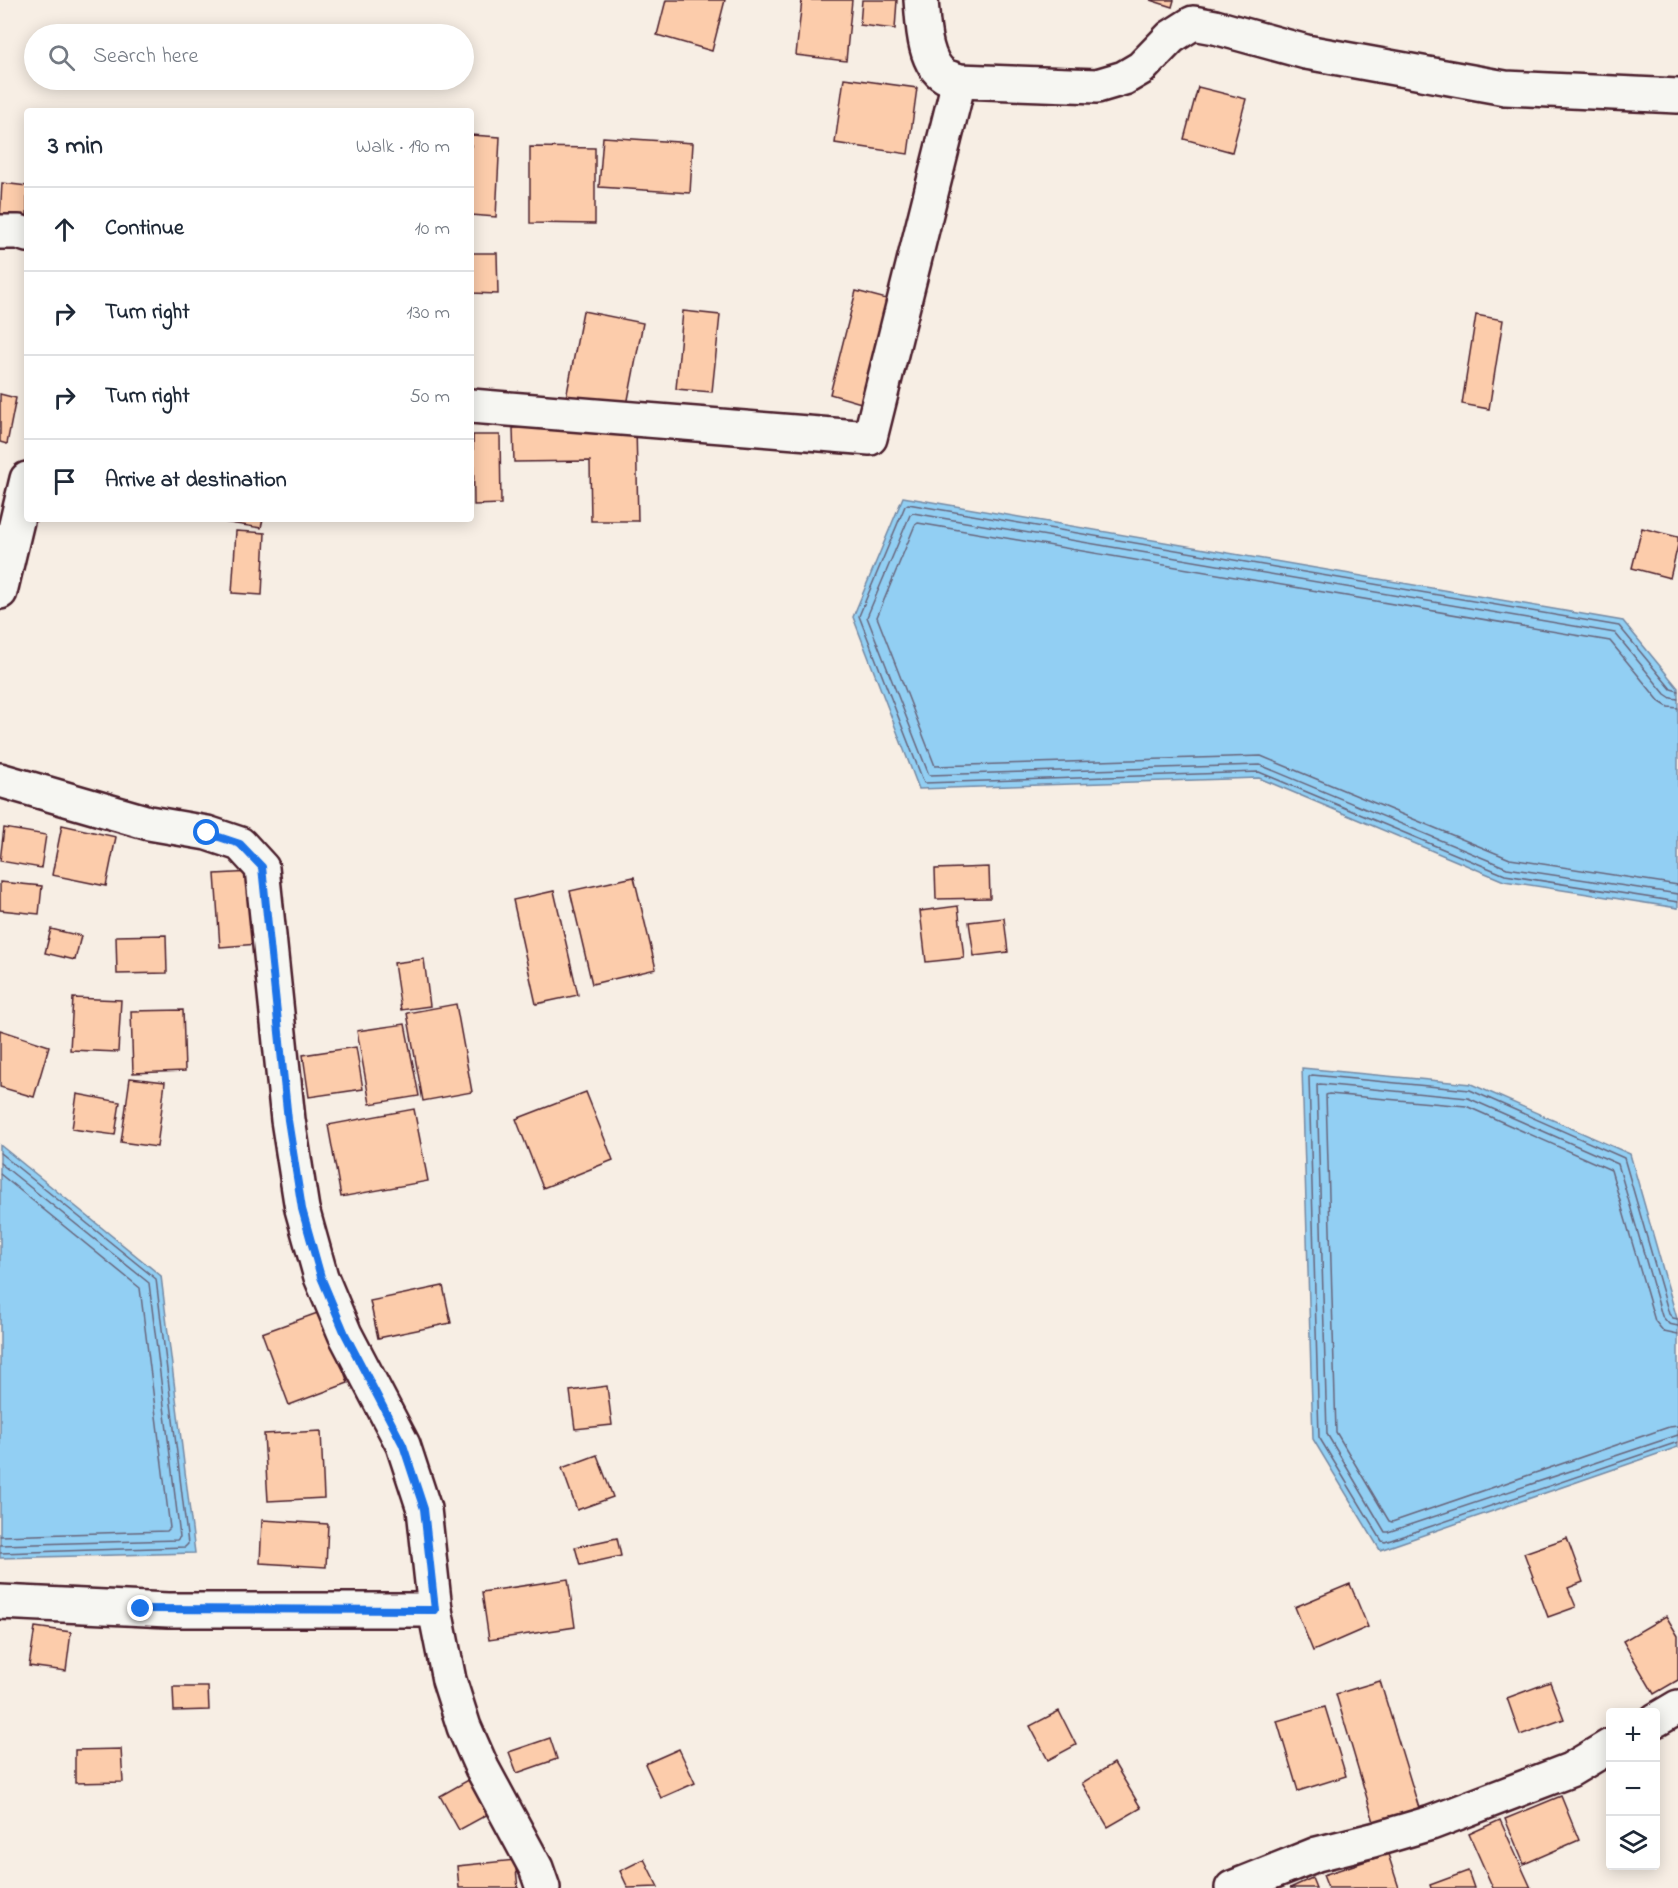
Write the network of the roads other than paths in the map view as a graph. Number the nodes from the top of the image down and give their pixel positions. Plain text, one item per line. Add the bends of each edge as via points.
1 (921, 0) edge
2 (959, 81) junction
3 (1678, 96) edge
4 (0, 232) edge
5 (24, 234) edge
6 (474, 406) edge
7 (24, 492) edge
8 (0, 592) edge
9 (0, 780) edge
10 (0, 1602) edge
11 (435, 1610) junction
12 (1678, 1707) edge
13 (1660, 1718) edge
14 (1606, 1749) edge
15 (543, 1888) edge
16 (1232, 1888) edge

1 - 2 street via 925,39 933,61 943,75
2 - 3 street via 1097,86 1141,68 1171,37 1193,23 1306,52 1505,88
2 - 6 street via 870,438
4 - 5 street
7 - 8 street
9 - 11 street via 149,823 207,833 240,844 262,867 288,1120 302,1209 321,1277 345,1334 403,1445 424,1509
10 - 11 street via 168,1610
11 - 15 street via 449,1680 464,1727
12 - 13 street
14 - 16 street via 1570,1770 1485,1802 1412,1828 1317,1854

